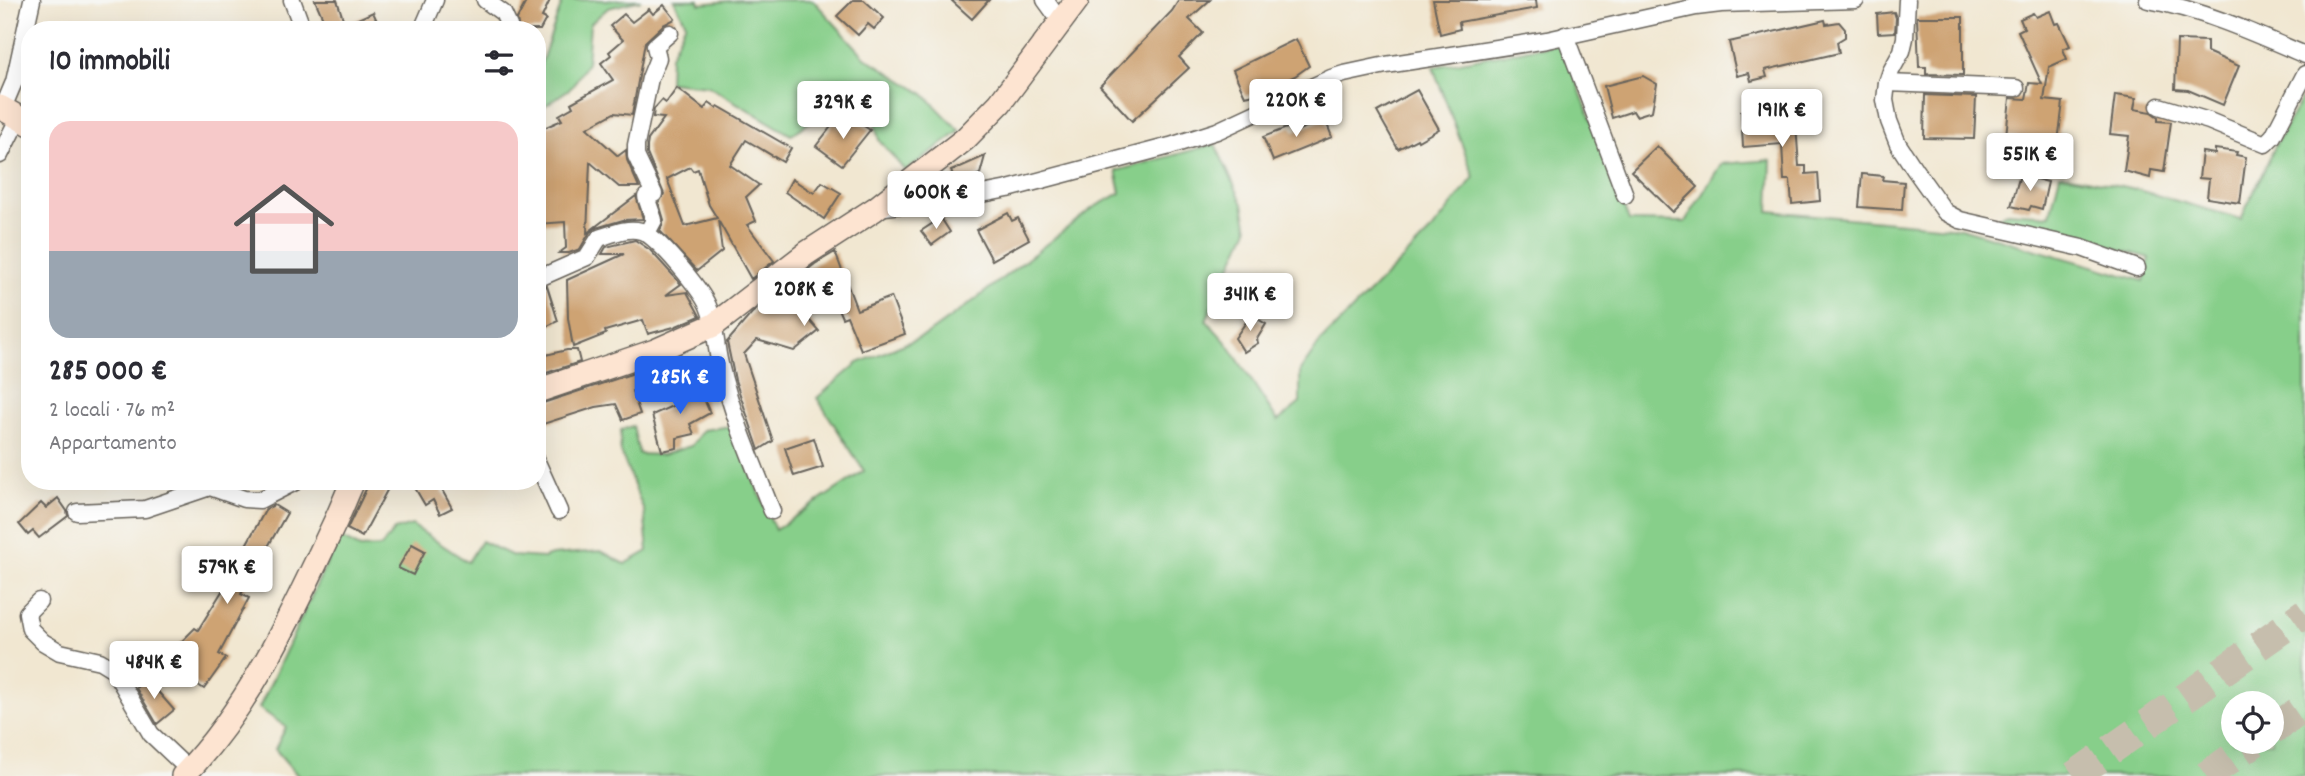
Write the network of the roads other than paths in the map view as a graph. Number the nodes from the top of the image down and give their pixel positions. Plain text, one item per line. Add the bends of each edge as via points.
1 (32, 0) edge
2 (292, 0) edge
3 (435, 0) edge
4 (485, 0) edge
5 (1045, 0) edge
6 (1077, 0) edge
7 (1856, 0) edge
8 (1907, 0) edge
9 (2148, 0) edge
10 (1721, 2) edge
11 (27, 21) edge
12 (300, 21) edge
13 (426, 21) edge
14 (507, 21) edge
15 (1061, 22) junction
16 (670, 33) dead end
17 (1565, 36) junction
18 (21, 50) edge
19 (2305, 55) edge
20 (2305, 74) edge
21 (1887, 83) junction
22 (2016, 88) dead end
23 (2158, 106) dead end
24 (13, 114) edge
25 (0, 155) edge
26 (1625, 195) dead end
27 (875, 209) junction
28 (647, 233) junction
29 (2137, 268) dead end
30 (546, 275) edge
31 (713, 325) junction
32 (546, 388) edge
33 (546, 482) edge
34 (202, 490) edge
35 (219, 490) edge
36 (279, 490) edge
37 (348, 490) edge
38 (559, 511) dead end
39 (772, 511) dead end
40 (77, 512) dead end
41 (38, 601) dead end
42 (186, 773) edge

1 - 11 street
2 - 12 street
3 - 13 street
4 - 14 street
5 - 15 street
6 - 15 main road
7 - 10 street
8 - 21 street via 1902,51
9 - 19 street via 2223,20
10 - 17 street
15 - 27 main road via 979,126
16 - 28 street via 655,46 658,58 636,145 636,156 654,194 646,197 654,220
17 - 26 street
17 - 27 street via 1344,74 1217,131 1170,146 1007,189
18 - 24 street
20 - 23 street via 2265,144
21 - 22 street
21 - 29 street via 1885,100 1898,144 1945,212 1960,220 2082,248
24 - 25 street
27 - 31 main road via 807,253
28 - 30 street via 627,230 599,238 587,257
28 - 31 street via 697,289
31 - 32 main road via 655,351
31 - 39 street via 733,407
33 - 38 street
34 - 40 street via 145,509
35 - 36 street via 260,500
37 - 42 main road via 253,685
41 - 42 street via 27,613 30,629 60,652 100,661 113,669 151,733

